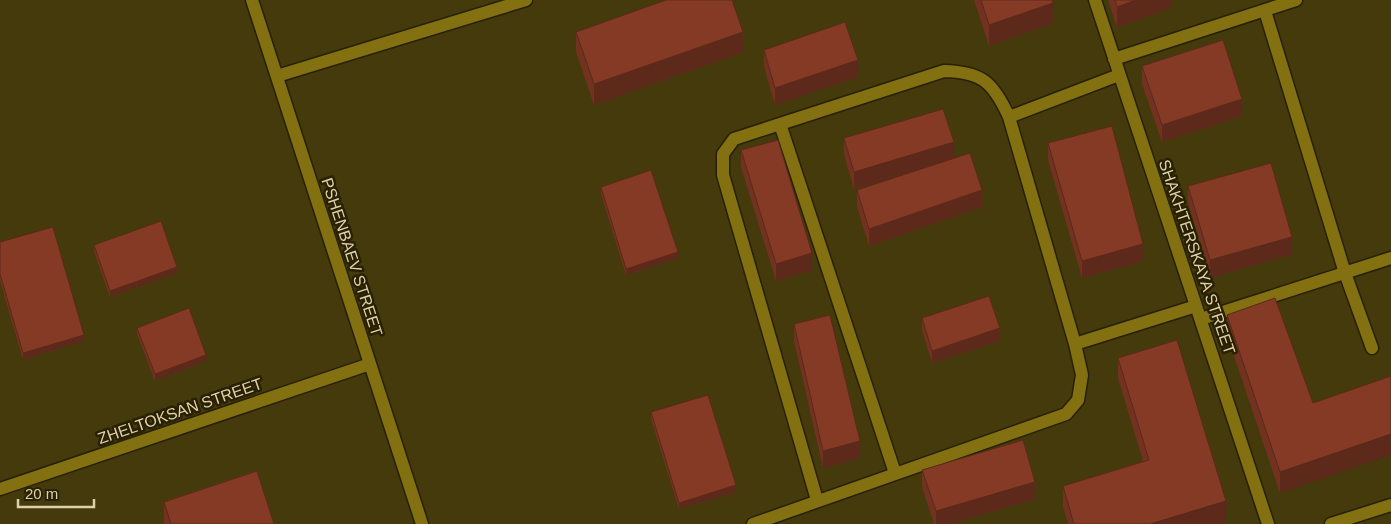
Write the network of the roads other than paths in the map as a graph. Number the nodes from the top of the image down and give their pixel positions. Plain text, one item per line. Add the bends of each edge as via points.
1 (252, 0) edge
2 (1095, 0) edge
3 (1296, 0) edge
4 (518, 1) edge
5 (1264, 11) junction
6 (1114, 59) junction
7 (1119, 75) junction
8 (277, 76) junction
9 (1009, 116) junction
10 (780, 124) junction
11 (1391, 258) edge
12 (1345, 272) junction
13 (1196, 306) junction
14 (1201, 319) junction
15 (1075, 344) junction
16 (1372, 348) dead end
17 (370, 364) junction
18 (895, 473) junction
19 (0, 488) edge
20 (817, 500) junction
21 (1391, 505) edge
22 (422, 524) edge
23 (753, 524) edge
24 (1268, 524) edge
25 (1331, 524) edge

1 - 8 street, PSHENBAEV STREET
2 - 6 street, SHAKHTERSKAYA STREET
3 - 5 street
4 - 8 street
5 - 6 street
5 - 12 street
6 - 7 street, SHAKHTERSKAYA STREET
7 - 9 street
7 - 13 street, SHAKHTERSKAYA STREET
8 - 17 street, PSHENBAEV STREET
9 - 10 street via 990,85 980,77 964,72 944,72
9 - 15 street
10 - 18 street
10 - 20 street via 734,139 723,154 723,175
11 - 12 street
12 - 14 street
12 - 16 street
13 - 14 street, SHAKHTERSKAYA STREET
13 - 15 street
14 - 24 street, SHAKHTERSKAYA STREET
15 - 18 street via 1082,376 1078,400 1066,414
17 - 19 street, ZHELTOKSAN STREET
17 - 22 street, PSHENBAEV STREET
18 - 20 street
20 - 23 street
21 - 25 street

